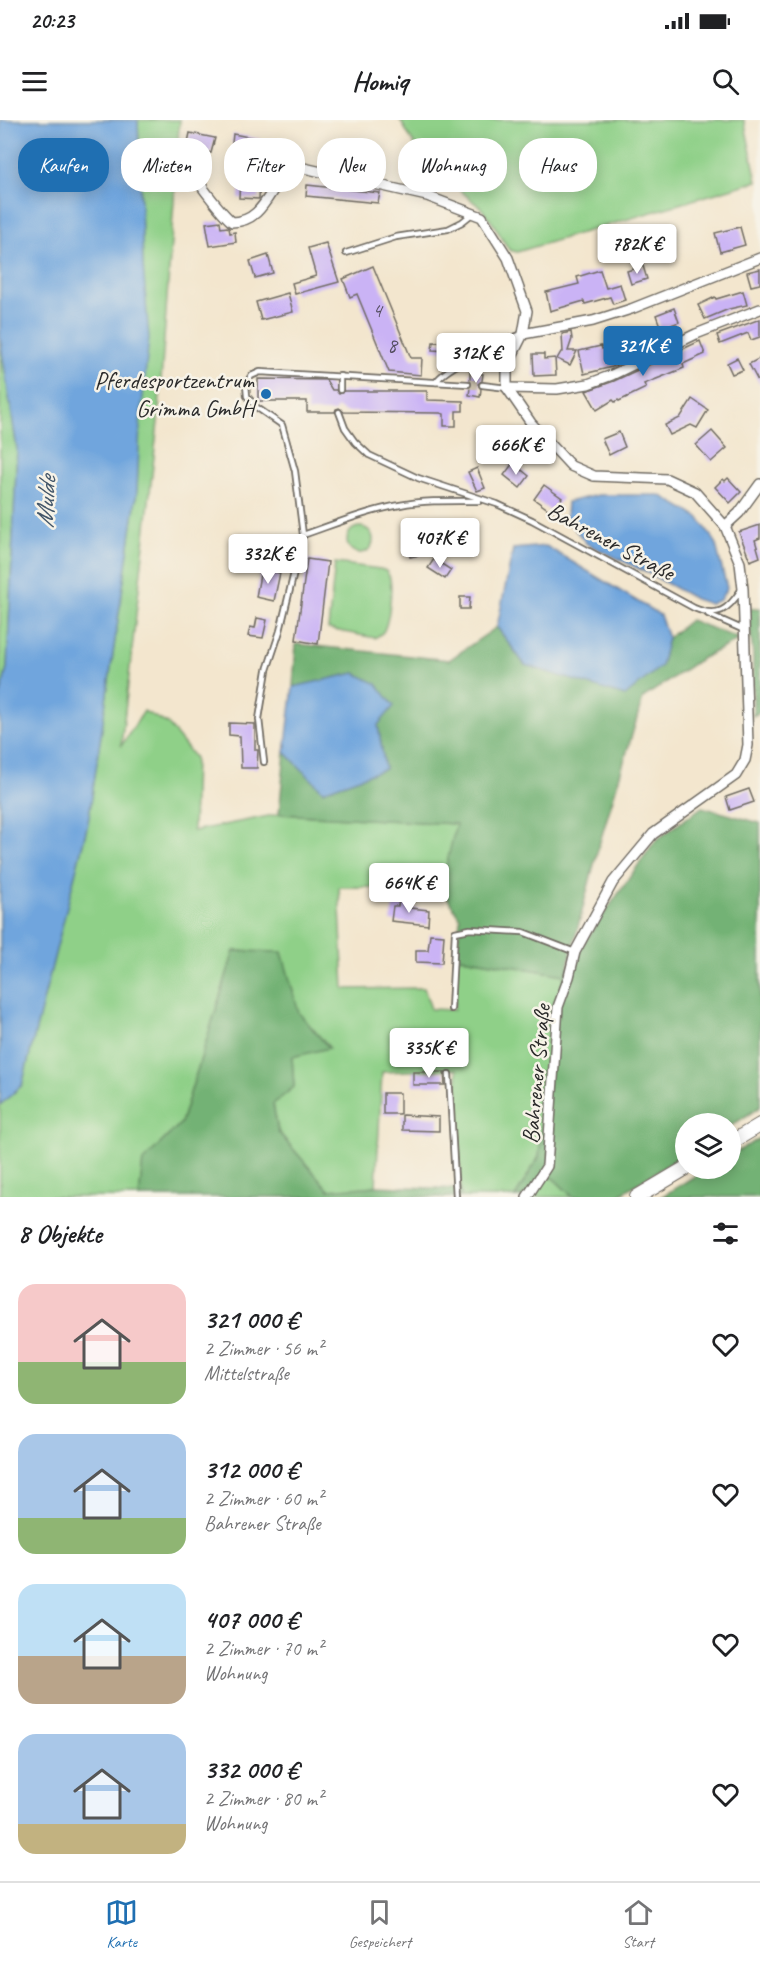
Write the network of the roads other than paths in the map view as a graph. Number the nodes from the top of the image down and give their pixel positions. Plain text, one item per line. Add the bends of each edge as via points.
1 (207, 192) edge
2 (472, 214) junction
3 (346, 253) dead end
4 (760, 258) edge
5 (760, 309) edge
6 (523, 334) junction
7 (340, 376) junction
8 (436, 382) junction
9 (468, 384) tunnel mouth
10 (482, 386) tunnel mouth
11 (507, 388) junction
12 (340, 390) dead end
13 (339, 412) dead end
14 (760, 484) edge
15 (484, 501) junction
16 (724, 526) junction
17 (303, 535) junction
18 (742, 589) junction
19 (706, 613) junction
20 (744, 630) junction
21 (264, 762) dead end
22 (575, 952) junction
23 (451, 1009) dead end
24 (449, 1074) dead end
25 (760, 1125) edge
26 (741, 1136) edge
27 (675, 1175) edge
28 (456, 1197) edge
29 (527, 1197) edge
30 (637, 1197) edge

1 - 2 street via 232,222 243,222 257,213 281,177 292,168 303,168 426,196
2 - 3 lane via 448,229 396,237
2 - 6 street via 482,217 508,258 527,311
4 - 6 street via 631,309 593,321
5 - 11 street via 588,384 557,389
6 - 8 lane via 451,369
6 - 11 street via 507,372
7 - 8 lane
7 - 12 lane
7 - 17 lane via 260,372 246,384 247,396 256,407 282,425 295,471
8 - 9 lane
10 - 11 lane
11 - 16 street, Bahrener Straße via 531,423 571,466 594,476 668,479 695,492
13 - 15 lane, Bahrener Straße via 345,428 369,455 418,478
14 - 16 street
15 - 17 lane via 402,504
15 - 19 lane, Bahrener Straße via 532,520
16 - 18 street, Bahrener Straße via 740,562
17 - 21 lane via 267,670 259,719
18 - 19 lane via 726,609
18 - 20 street, Bahrener Straße
19 - 20 lane, Bahrener Straße
20 - 22 street, Bahrener Straße via 748,745 745,760 736,775 653,834 613,882
22 - 23 lane via 523,932 455,932
22 - 29 street, Bahrener Straße via 558,1007 548,1166
24 - 28 lane
25 - 26 street
27 - 30 street

